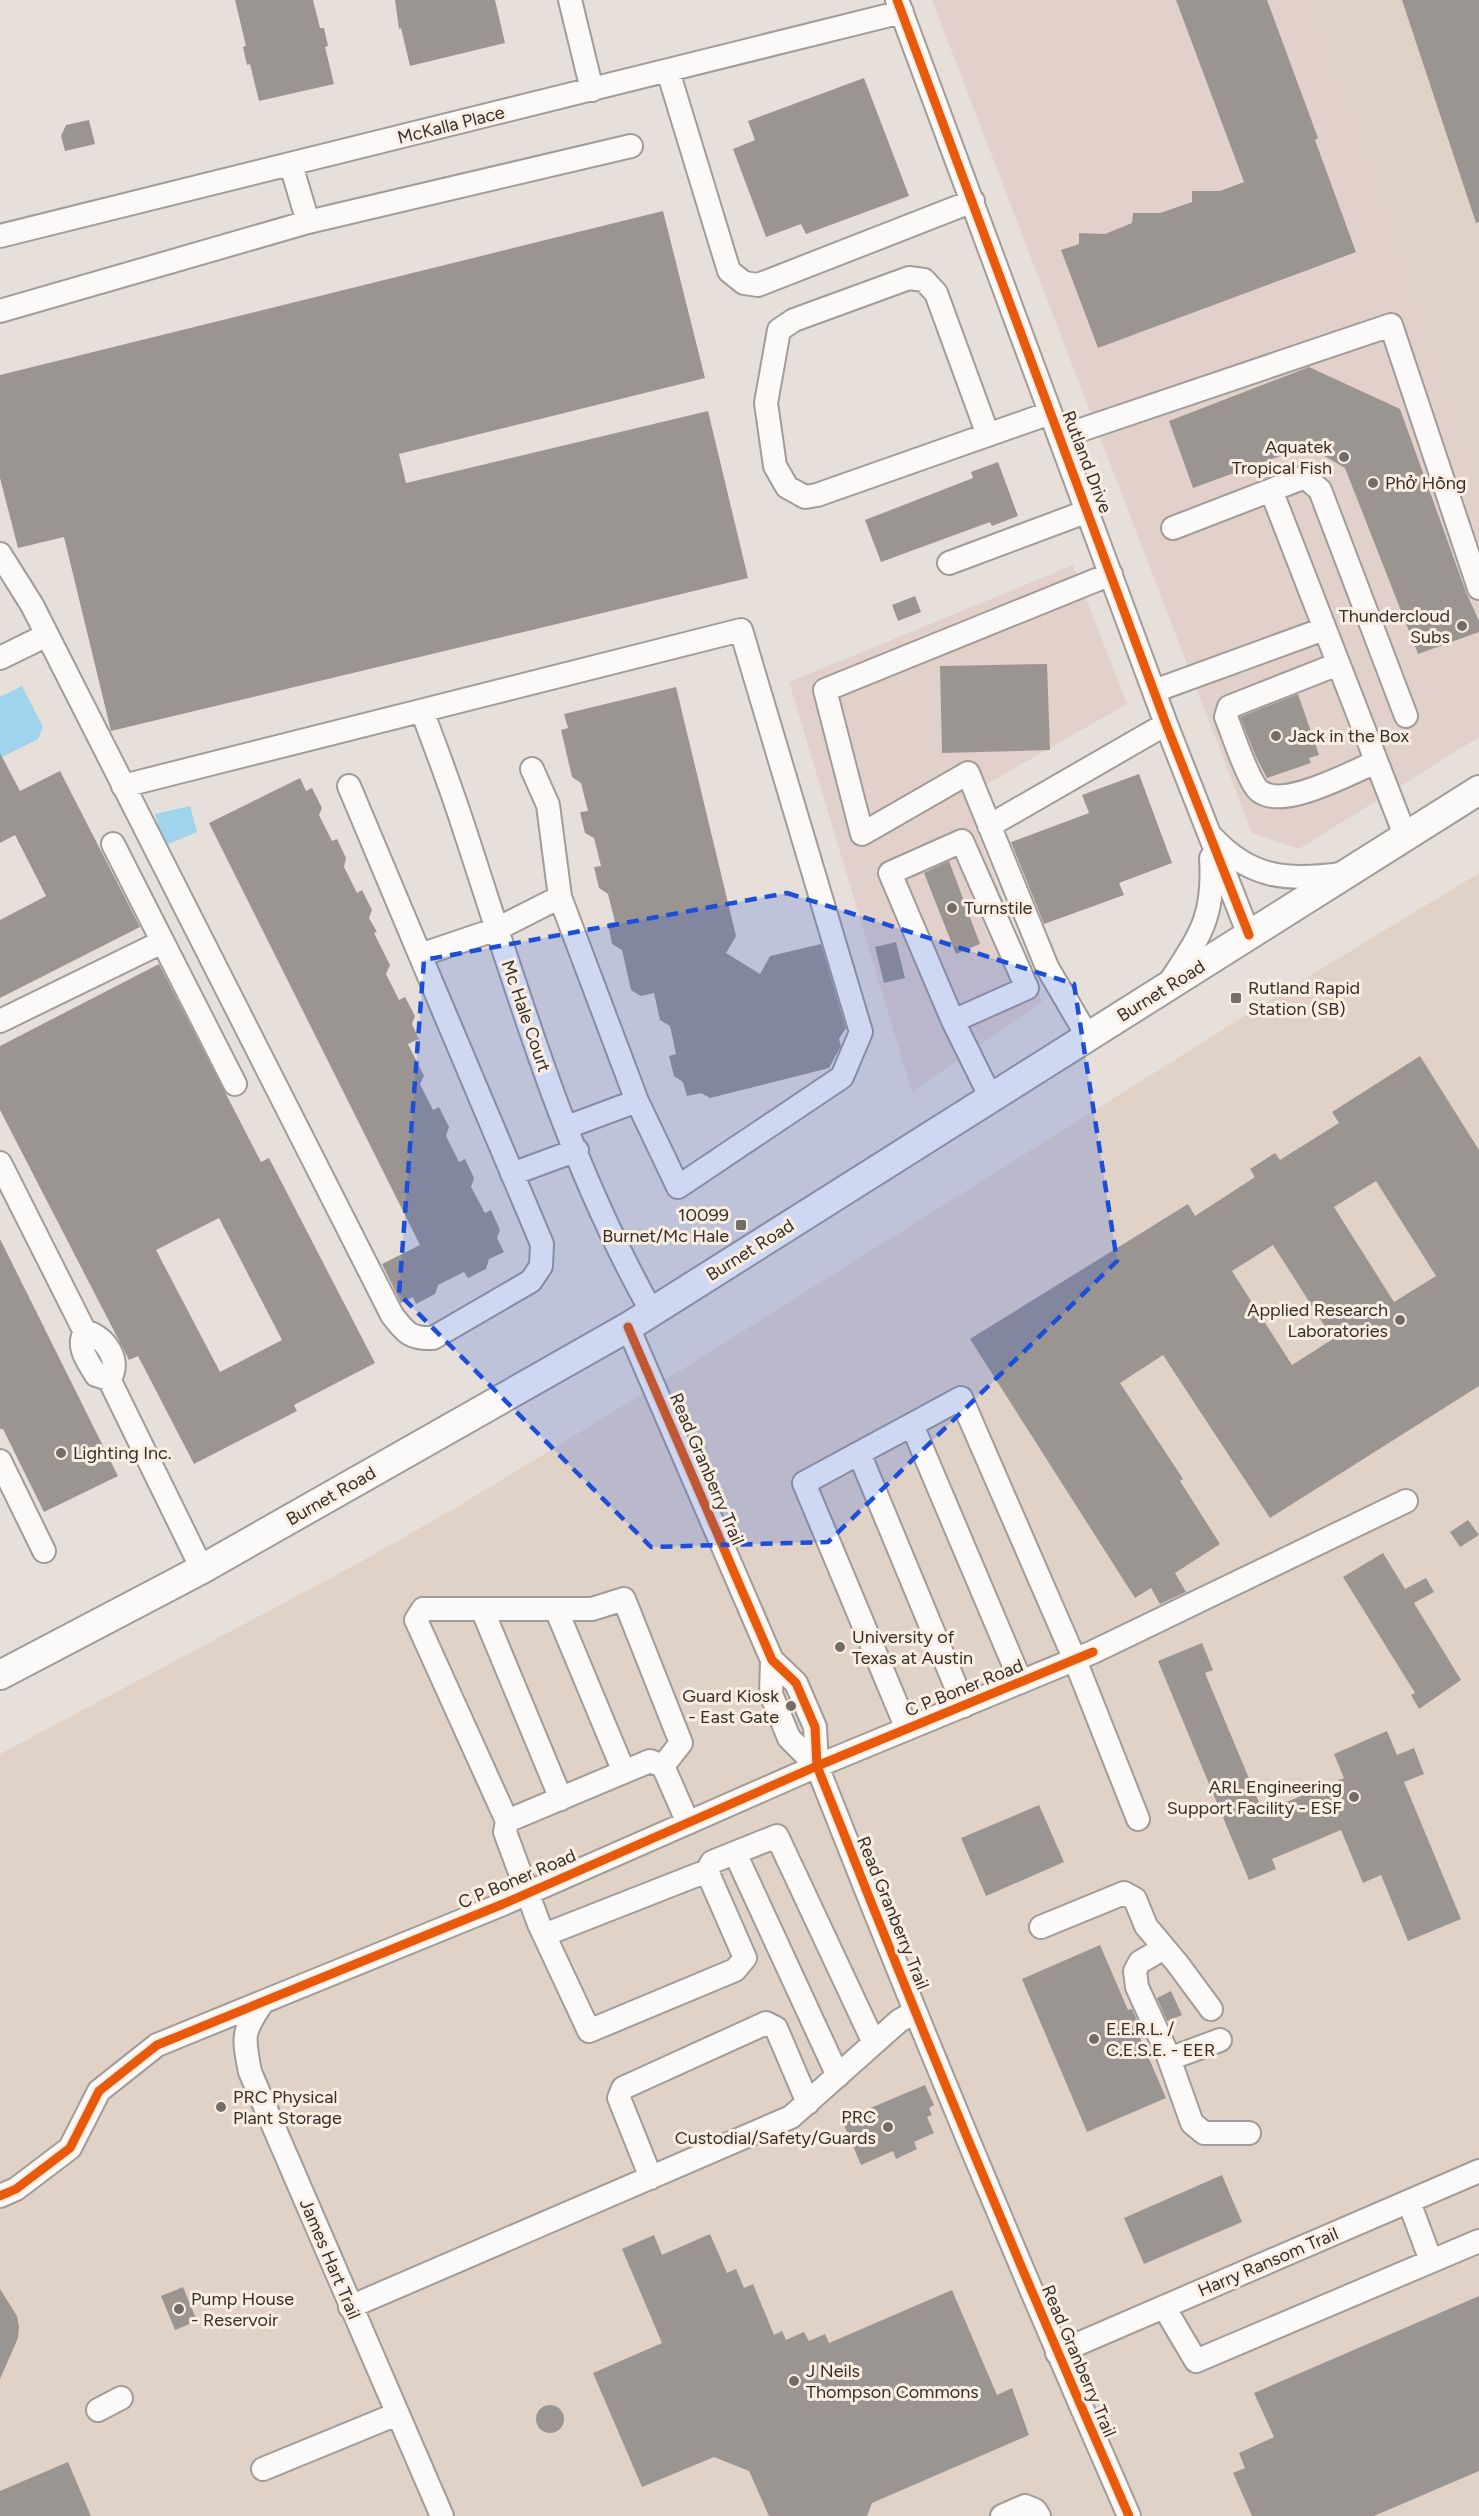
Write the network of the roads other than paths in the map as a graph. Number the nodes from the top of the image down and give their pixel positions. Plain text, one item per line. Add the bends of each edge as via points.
1 (570, 0) edge
2 (900, 6) edge
3 (668, 71) junction
4 (592, 90) junction
5 (631, 146) dead end
6 (291, 165) junction
7 (973, 201) junction
8 (308, 222) junction
9 (0, 236) edge
10 (0, 311) edge
11 (1050, 413) junction
12 (988, 435) junction
13 (1060, 438) junction
14 (1271, 490) junction
15 (1088, 511) junction
16 (1173, 528) dead end
17 (0, 554) edge
18 (949, 563) dead end
19 (1112, 574) junction
20 (1479, 588) edge
21 (1324, 629) junction
22 (47, 635) junction
23 (0, 658) edge
24 (1338, 664) junction
25 (1154, 691) junction
26 (422, 711) junction
27 (1406, 716) dead end
28 (1166, 724) junction
29 (1376, 762) junction
30 (532, 770) dead end
31 (123, 786) junction
32 (349, 786) dead end
33 (1479, 790) edge
34 (988, 826) junction
35 (1208, 833) junction
36 (1405, 835) junction
37 (113, 844) dead end
38 (1346, 874) junction
39 (560, 897) junction
40 (497, 929) junction
41 (1249, 935) junction
42 (162, 942) junction
43 (420, 955) junction
44 (1167, 987) junction
45 (0, 1021) edge
46 (953, 1021) junction
47 (1088, 1036) junction
48 (235, 1084) dead end
49 (991, 1098) junction
50 (637, 1101) junction
51 (567, 1127) junction
52 (577, 1150) junction
53 (0, 1163) edge
54 (512, 1174) junction
55 (652, 1311) junction
56 (628, 1327) junction
57 (912, 1425) junction
58 (859, 1453) junction
59 (0, 1461) edge
60 (1406, 1501) dead end
61 (44, 1551) dead end
62 (202, 1569) junction
63 (482, 1609) junction
64 (556, 1609) junction
65 (1084, 1656) junction
66 (0, 1675) edge
67 (1021, 1683) junction
68 (964, 1706) junction
69 (907, 1729) junction
70 (663, 1766) junction
71 (817, 1766) junction
72 (624, 1773) junction
73 (561, 1798) junction
74 (1138, 1819) dead end
75 (507, 1821) junction
76 (688, 1823) junction
77 (735, 1853) junction
78 (707, 1871) junction
79 (528, 1893) junction
80 (1041, 1927) dead end
81 (544, 1935) junction
82 (1164, 1948) junction
83 (264, 2001) junction
84 (1210, 2010) dead end
85 (914, 2012) junction
86 (1220, 2040) dead end
87 (874, 2043) junction
88 (1169, 2060) junction
89 (838, 2076) junction
90 (807, 2103) junction
91 (1250, 2133) dead end
92 (1479, 2171) edge
93 (651, 2178) junction
94 (0, 2196) edge
95 (1409, 2202) junction
96 (1479, 2241) edge
97 (1431, 2261) junction
98 (350, 2307) junction
99 (1164, 2307) junction
100 (1057, 2353) junction
101 (121, 2398) dead end
102 (98, 2410) dead end
103 (397, 2414) junction
104 (263, 2469) dead end
105 (442, 2516) edge
106 (1002, 2516) edge
107 (1039, 2516) edge
108 (1128, 2516) edge

1 - 4 street
2 - 3 street, McKalla Place
2 - 7 street, Rutland Drive
3 - 4 street, McKalla Place
3 - 7 street via 729,271 744,283 758,285
4 - 6 street, McKalla Place
5 - 8 street
6 - 8 street
6 - 9 street, McKalla Place
7 - 11 street, Rutland Drive
8 - 10 street
11 - 12 street
11 - 13 street, Rutland Drive
12 - 12 street via 936,293 924,280 909,278 794,320 779,330 766,403 775,466 787,488 805,497
13 - 15 street, Rutland Drive
13 - 20 street via 1391,325
14 - 16 street
14 - 21 street
14 - 27 street via 1305,477 1320,490
15 - 18 street
15 - 19 street, Rutland Drive
17 - 22 street
19 - 25 street, Rutland Drive
19 - 34 street via 825,690 862,834 968,773
21 - 24 street
21 - 25 street
22 - 23 street
22 - 31 street
24 - 29 street
24 - 29 street via 1229,707 1226,717 1256,788 1271,797 1293,796
25 - 28 street, Rutland Drive
26 - 31 street
26 - 40 street, Mc Hale Court
26 - 50 street via 741,630 861,1032 842,1077 678,1187
28 - 34 street
28 - 35 street, Rutland Drive
29 - 36 street
30 - 39 street via 549,805
31 - 54 street via 392,1315 404,1331 419,1339 433,1338 531,1281 541,1266 542,1244
32 - 43 street
33 - 36 main road, Burnet Road
34 - 47 street via 1047,967
35 - 38 street via 1237,860 1271,876 1314,878
35 - 41 street, Rutland Drive
35 - 44 street via 1213,887 1210,906 1204,925
36 - 38 main road, Burnet Road
37 - 42 street
38 - 41 main road, Burnet Road
39 - 40 street
39 - 50 street
40 - 43 street
40 - 51 street, Mc Hale Court via 540,1062
41 - 44 main road, Burnet Road
42 - 45 street
42 - 48 street
43 - 54 street
44 - 47 main road, Burnet Road
46 - 46 street via 890,873 962,841 1027,988
46 - 49 street
47 - 49 main road, Burnet Road
49 - 55 main road, Burnet Road
50 - 51 street
51 - 52 street, Mc Hale Court
52 - 54 street
52 - 55 street, Mc Hale Court via 622,1259
53 - 62 street via 85,1332 101,1338 109,1352 115,1365 109,1379
55 - 56 main road, Burnet Road
56 - 62 main road, Burnet Road
56 - 71 street, Read Granberry Trail via 772,1660 796,1683 815,1727
57 - 58 street
57 - 65 street via 961,1398
57 - 67 street
58 - 68 street
58 - 69 street via 804,1483
59 - 61 street
60 - 65 street, C P Boner Road
62 - 66 main road, Burnet Road
63 - 64 street
63 - 73 street
63 - 75 street via 423,1609 416,1620
64 - 70 street via 592,1609 624,1599 681,1743
64 - 72 street
65 - 67 street, C P Boner Road
65 - 74 street
67 - 68 street, C P Boner Road
68 - 69 street, C P Boner Road
69 - 71 street, C P Boner Road
70 - 72 street via 651,1761
70 - 76 street
71 - 76 street, C P Boner Road
71 - 85 street, Read Granberry Trail
72 - 73 street
73 - 75 street
75 - 79 street via 505,1832
76 - 79 street, C P Boner Road
77 - 78 street via 712,1862
77 - 87 street via 777,1836 780,1840
77 - 89 street
78 - 81 street
78 - 81 street via 745,1958 735,1970 589,2031
79 - 81 street
79 - 83 street, C P Boner Road
80 - 82 street via 1124,1893 1135,1899 1146,1926
82 - 84 street
82 - 88 street via 1140,1962 1135,1971 1137,1987
83 - 94 street, C P Boner Road via 157,2045 99,2091 70,2148 16,2189
83 - 98 street, James Hart Trail via 246,2026 244,2045 250,2072
85 - 87 street
85 - 100 street, Read Granberry Trail
86 - 88 street
87 - 89 street
88 - 91 street via 1192,2123 1204,2133
89 - 90 street
90 - 93 street via 791,2118
90 - 93 street via 776,2028 766,2023 622,2088 619,2098
92 - 95 street, Harry Ransom Trail
93 - 98 street
95 - 97 street
95 - 99 street, Harry Ransom Trail
96 - 97 street
97 - 99 street via 1196,2361
98 - 103 street, James Hart Trail
99 - 100 street, Harry Ransom Trail
100 - 108 street, Read Granberry Trail
101 - 102 street
103 - 104 street
103 - 105 street, James Hart Trail
106 - 107 street via 1025,2506

